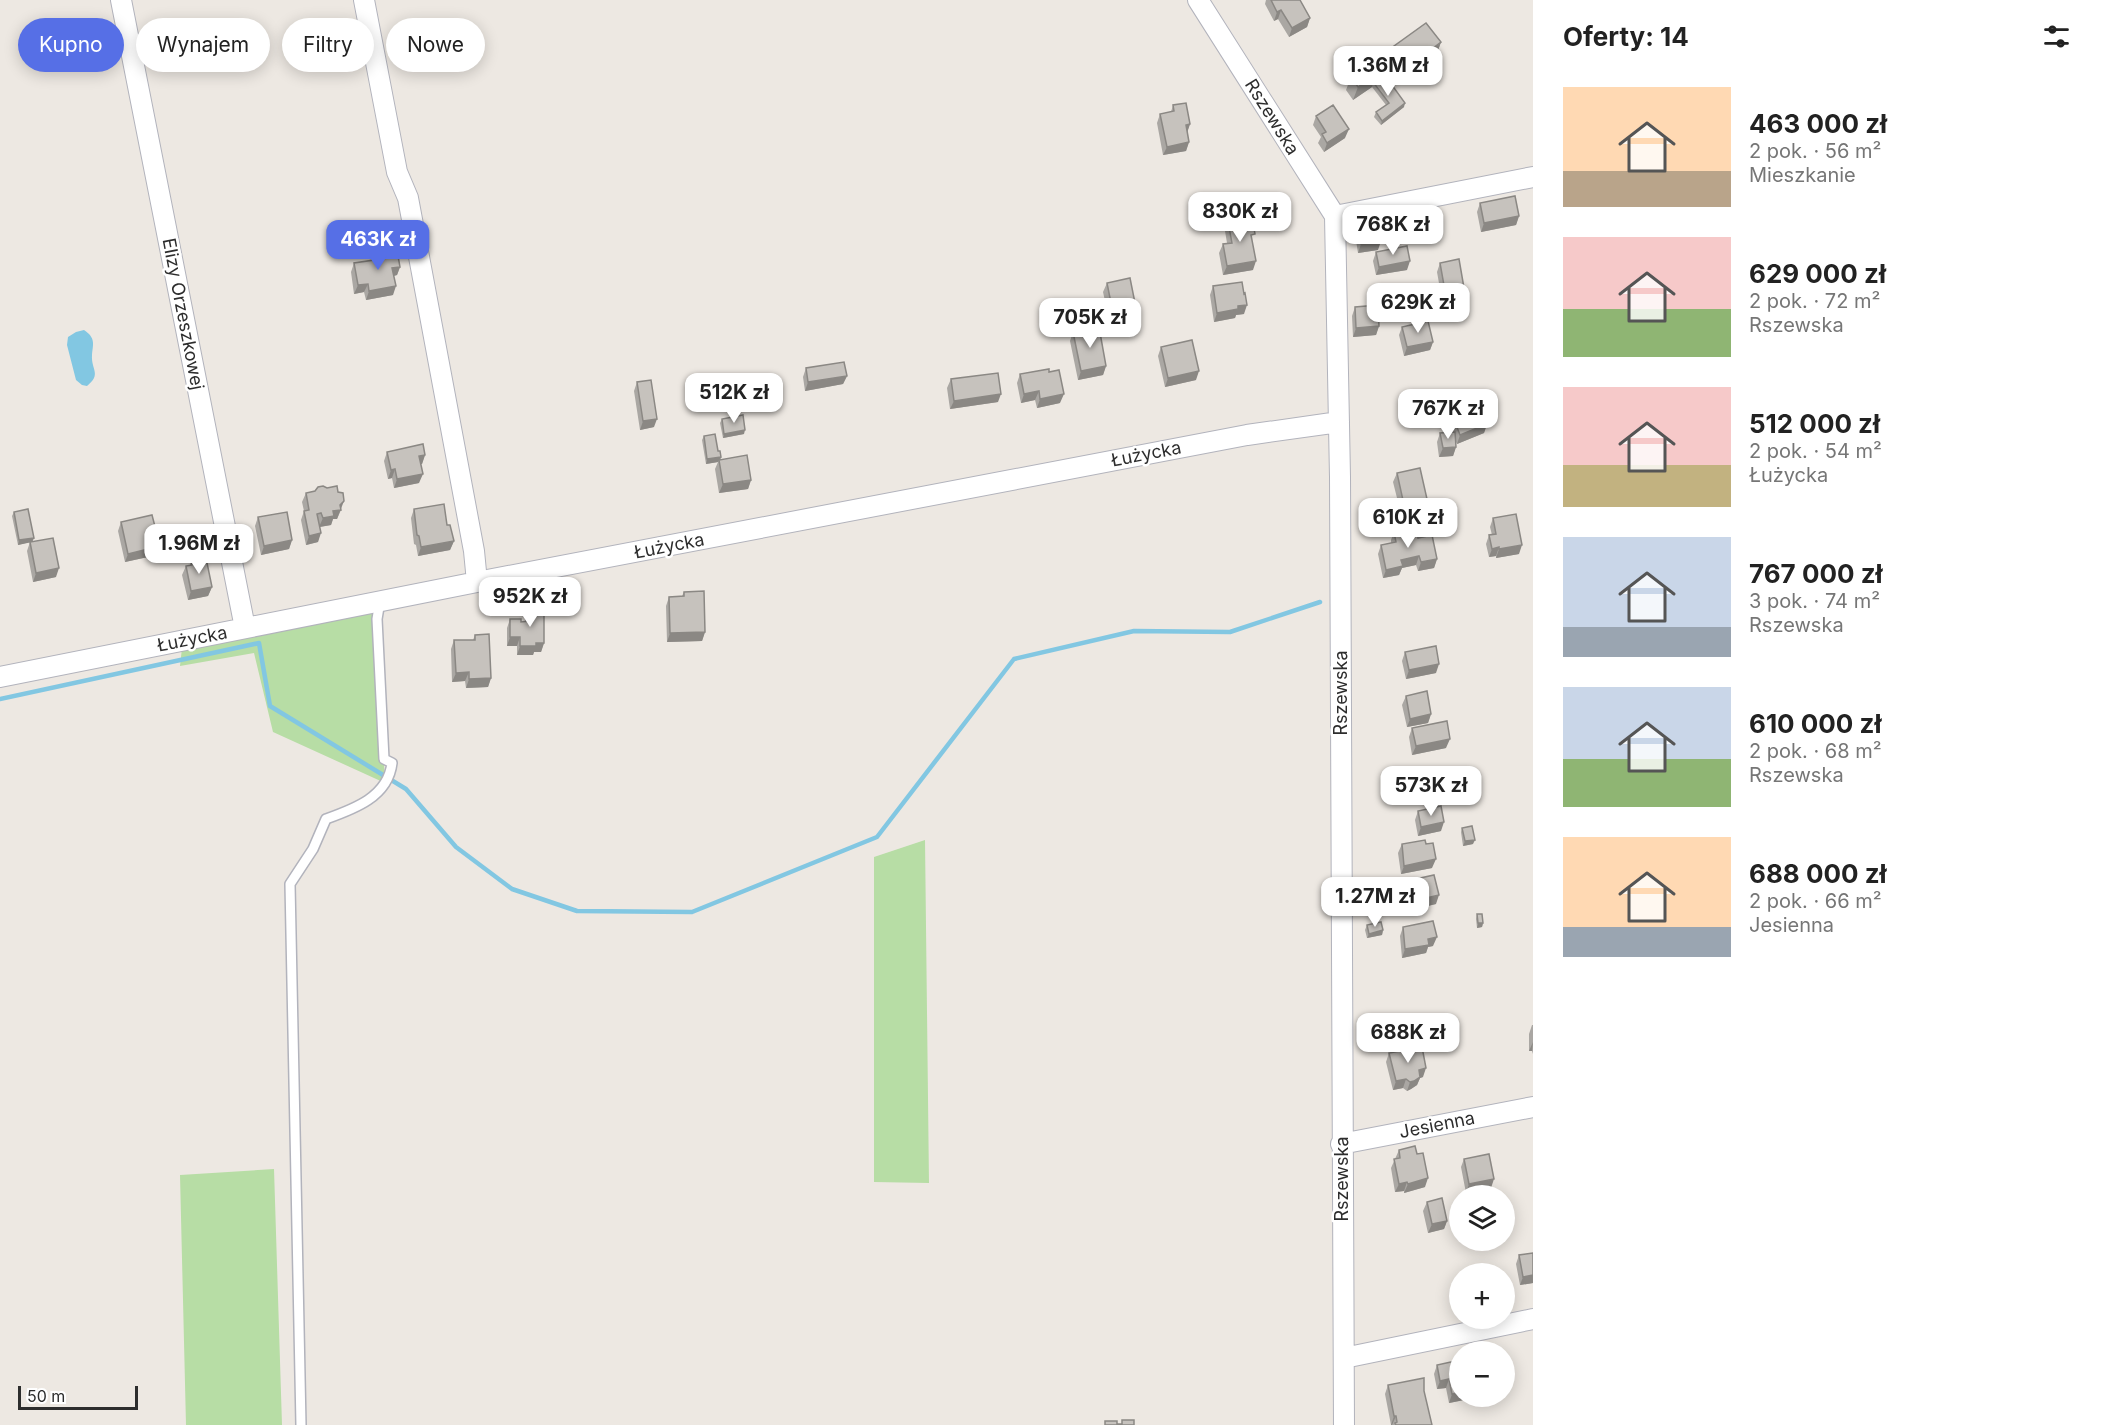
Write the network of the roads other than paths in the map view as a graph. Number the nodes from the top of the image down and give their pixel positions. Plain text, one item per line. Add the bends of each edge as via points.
1 (121, 0) edge
2 (364, 0) edge
3 (1198, 0) edge
4 (1533, 177) edge
5 (1335, 216) junction
6 (1339, 422) junction
7 (477, 582) junction
8 (380, 601) junction
9 (245, 628) junction
10 (0, 677) edge
11 (1533, 1107) edge
12 (1341, 1144) junction
13 (1533, 1319) edge
14 (1344, 1358) junction
15 (301, 1425) edge
16 (1344, 1425) edge

1 - 9 street, Elizy Orzeszkowej
2 - 7 street via 397,172 408,198
3 - 5 street, Rszewska
4 - 5 street
5 - 6 street, Rszewska
6 - 7 street, Łużycka via 1247,435
6 - 12 street, Rszewska
7 - 8 street, Łużycka
8 - 9 street, Łużycka
8 - 15 lane via 377,619 384,759 392,763 390,773 373,797 359,807 326,819 313,849 290,884
9 - 10 street, Łużycka
11 - 12 street, Jesienna
12 - 14 street, Rszewska
13 - 14 street
14 - 16 street, Rszewska

